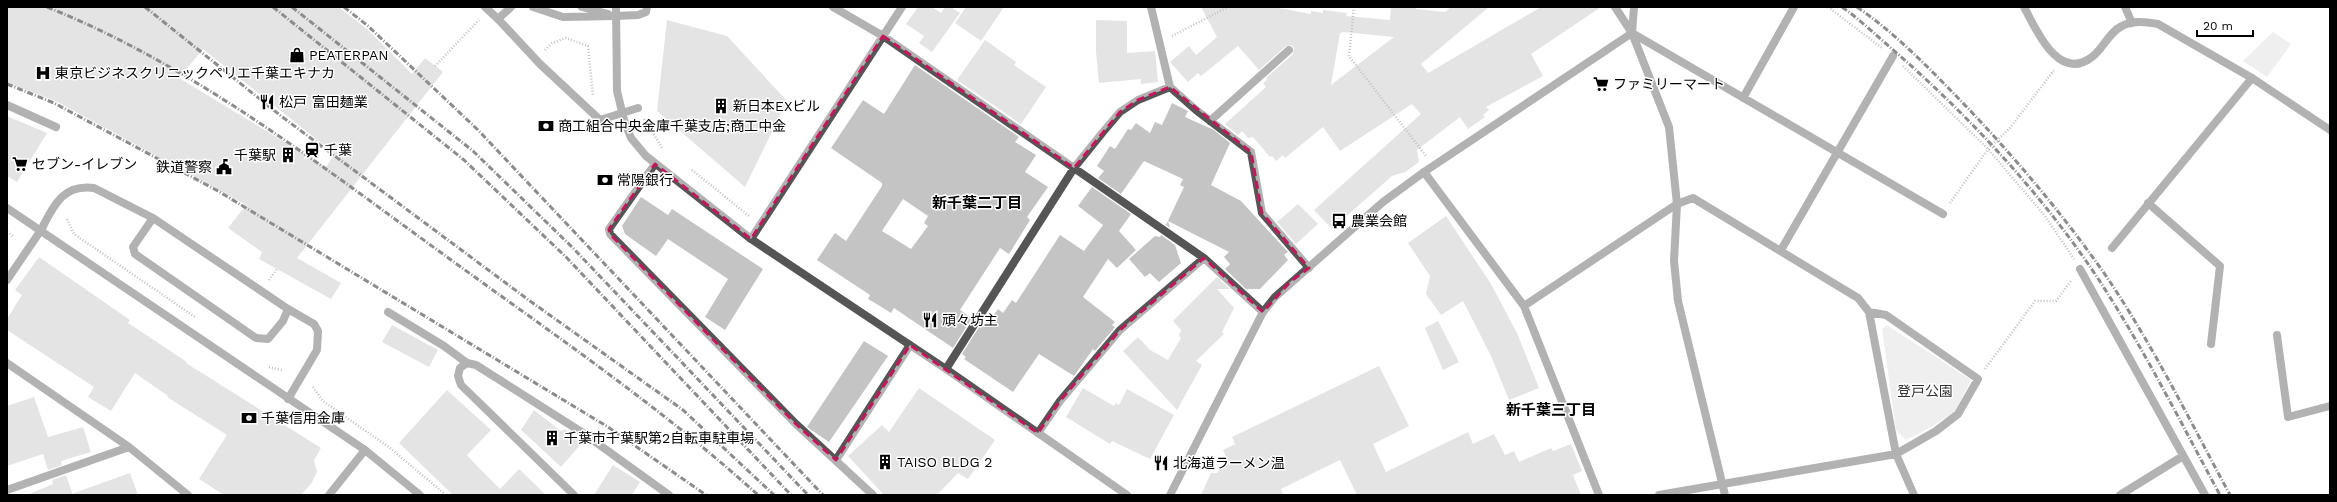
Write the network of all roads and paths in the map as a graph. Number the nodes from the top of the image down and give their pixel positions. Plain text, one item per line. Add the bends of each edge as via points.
1 (511, 7) edge
2 (533, 7) edge
3 (582, 7) edge
4 (616, 7) edge
5 (647, 7) edge
6 (833, 7) edge
7 (902, 7) edge
8 (1151, 7) edge
9 (1228, 7) edge
10 (1354, 7) edge
11 (1615, 7) edge
12 (1634, 7) edge
13 (1794, 7) edge
14 (1828, 7) edge
15 (2024, 7) edge
16 (2125, 7) edge
17 (484, 11) edge
18 (616, 16) junction
19 (498, 19) junction
20 (2132, 22) junction
21 (1632, 33) junction
22 (883, 36) junction
23 (1160, 42) junction
24 (1289, 50) dead end
25 (1893, 56) junction
26 (2061, 60) junction
27 (435, 66) dead end
28 (2252, 78) junction
29 (1170, 87) junction
30 (1744, 98) junction
31 (7, 105) edge
32 (638, 108) joint
33 (1210, 121) junction
34 (56, 126) dead end
35 (2330, 130) edge
36 (663, 149) dead end
37 (1988, 149) junction
38 (1838, 152) junction
39 (655, 164) junction
40 (1433, 166) junction
41 (1074, 168) junction
42 (692, 170) dead end
43 (1424, 172) junction
44 (2148, 203) junction
45 (1677, 204) junction
46 (7, 208) edge
47 (1943, 214) joint
48 (749, 216) dead end
49 (153, 218) junction
50 (67, 219) dead end
51 (41, 230) junction
52 (7, 232) edge
53 (14, 237) dead end
54 (751, 239) junction
55 (2112, 248) dead end
56 (1781, 250) junction
57 (1204, 258) junction
58 (1309, 268) junction
59 (277, 269) dead end
60 (2080, 269) junction
61 (7, 280) edge
62 (269, 280) dead end
63 (1524, 306) junction
64 (288, 309) junction
65 (388, 312) dead end
66 (1263, 312) junction
67 (1869, 312) junction
68 (198, 319) dead end
69 (2278, 335) dead end
70 (2211, 344) dead end
71 (910, 345) junction
72 (7, 363) edge
73 (467, 363) junction
74 (264, 364) dead end
75 (946, 369) junction
76 (282, 370) dead end
77 (1978, 379) junction
78 (288, 399) junction
79 (2330, 406) edge
80 (1038, 433) junction
81 (129, 447) junction
82 (365, 450) junction
83 (1896, 454) junction
84 (2183, 456) junction
85 (836, 460) junction
86 (1723, 483) junction
87 (7, 490) edge
88 (667, 494) edge
89 (188, 495) edge
90 (330, 495) edge
91 (420, 495) edge
92 (574, 495) edge
93 (873, 495) edge
94 (1127, 495) edge
95 (1170, 495) edge
96 (1599, 495) edge
97 (1659, 495) edge
98 (1725, 495) edge
99 (1914, 495) edge
100 (2120, 495) edge
101 (2205, 495) edge

1 - 19 street, bridge
2 - 18 street via 563,17
3 - 18 street
4 - 18 street
5 - 18 street via 646,12 638,15
6 - 22 street
7 - 22 street
8 - 23 street
9 - 23 path
10 - 40 path via 1349,56
11 - 21 street
12 - 21 street
13 - 30 street
14 - 25 path
15 - 26 street via 2043,43
16 - 20 street
17 - 19 street
17 - 27 path
18 - 39 street via 617,90 624,120 631,138
19 - 32 street, bridge via 540,64 600,120
20 - 26 street via 2121,26 2092,57 2072,63
20 - 28 street via 2158,24
21 - 30 street
21 - 40 street
21 - 45 street via 1669,127
22 - 41 street
22 - 54 street
23 - 29 street
24 - 33 street
25 - 37 path
25 - 38 street
26 - 37 path via 2010,128
28 - 35 street
28 - 44 street
29 - 33 street
29 - 41 street via 1138,100 1120,112
30 - 38 street
31 - 34 street
32 - 36 path
33 - 58 street via 1251,152 1262,213
37 - 47 path
37 - 60 path via 2045,216
38 - 47 street
38 - 56 street
39 - 54 street
39 - 85 street via 609,229 610,234 796,424
40 - 43 street
41 - 57 street
41 - 75 street
42 - 48 path
43 - 58 street via 1383,202
43 - 63 street
44 - 55 street
44 - 70 street via 2220,266
45 - 56 street via 1693,198
45 - 63 street
45 - 86 street via 1674,261 1678,301
46 - 51 street
49 - 51 street via 94,188 84,187 72,190 61,197
49 - 64 street
49 - 64 street via 133,247 135,254 256,338 268,339 283,321
50 - 68 path via 74,234
51 - 61 street
51 - 78 street
52 - 53 path
54 - 71 street
56 - 67 street via 1858,298
57 - 66 street
57 - 80 street via 1120,330 1060,401
58 - 66 street via 1290,282
59 - 62 path
60 - 77 path via 2056,301 2035,301
60 - 84 street
63 - 96 street
64 - 78 street via 314,324 318,331 317,350
65 - 73 street
66 - 95 street
67 - 77 street via 1886,315
67 - 83 street
69 - 79 street via 2288,417
71 - 75 street
71 - 85 street
72 - 81 street
73 - 88 street via 476,366 583,433
73 - 92 street via 460,368 458,376 461,385
74 - 76 path
75 - 80 street
77 - 83 street via 1958,414 1936,431
78 - 82 street
80 - 94 street
81 - 87 street
81 - 89 street
82 - 90 street
82 - 91 street
83 - 86 street
83 - 99 street
84 - 100 street
84 - 101 street
85 - 93 street
86 - 97 street
86 - 98 street

